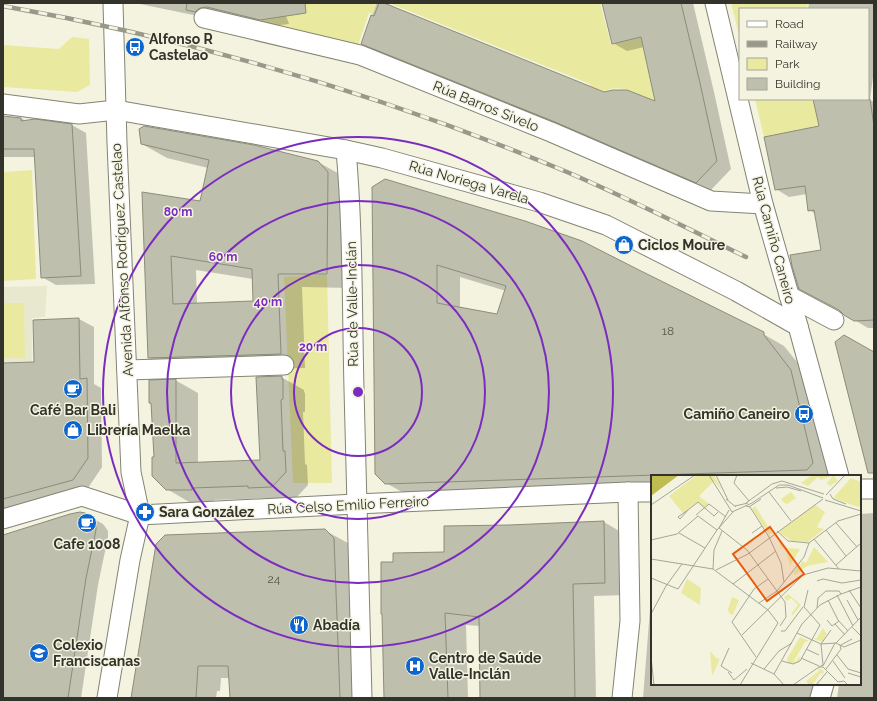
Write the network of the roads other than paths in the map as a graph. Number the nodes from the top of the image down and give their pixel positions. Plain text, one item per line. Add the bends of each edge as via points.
1 (113, 3) edge
2 (715, 3) edge
3 (204, 18) dead end
4 (3, 104) edge
5 (116, 110) junction
6 (346, 150) junction
7 (763, 204) junction
8 (790, 296) junction
9 (834, 320) dead end
10 (798, 326) junction
11 (284, 365) dead end
12 (127, 370) junction
13 (839, 475) edge
14 (874, 489) edge
15 (861, 490) edge
16 (628, 492) junction
17 (651, 492) edge
18 (356, 504) junction
19 (140, 515) junction
20 (3, 519) edge
21 (824, 685) edge
22 (107, 698) edge
23 (362, 698) edge
24 (622, 698) edge
25 (820, 698) edge

1 - 5 street, Avenida Alfonso Rodríguez Castelao
2 - 7 street, Rúa Camiño Caneiro
3 - 7 street, Rúa Barros Sivelo via 360,54 711,201
4 - 5 street, Rúa Noriega Varela via 79,114
5 - 6 street, Rúa Noriega Varela
5 - 12 street, Avenida Alfonso Rodríguez Castelao
6 - 10 street, Rúa Noriega Varela via 539,202 606,225 736,291
6 - 18 street, Rúa de Valle-Inclán via 349,179
7 - 8 street, Rúa Camiño Caneiro
8 - 9 street
8 - 10 street, Rúa Camiño Caneiro
10 - 13 street, Rúa Camiño Caneiro
11 - 12 street
12 - 19 street, Avenida Alfonso Rodríguez Castelao via 131,472
14 - 15 street
16 - 17 street, Rúa Celso Emilio Ferreiro
16 - 18 street, Rúa Celso Emilio Ferreiro
16 - 24 street via 630,621
18 - 19 street, Rúa Celso Emilio Ferreiro
18 - 23 street, Rúa de Valle-Inclán
19 - 20 street, Rúa Celso Emilio Ferreiro via 82,496
19 - 22 street
21 - 25 street

